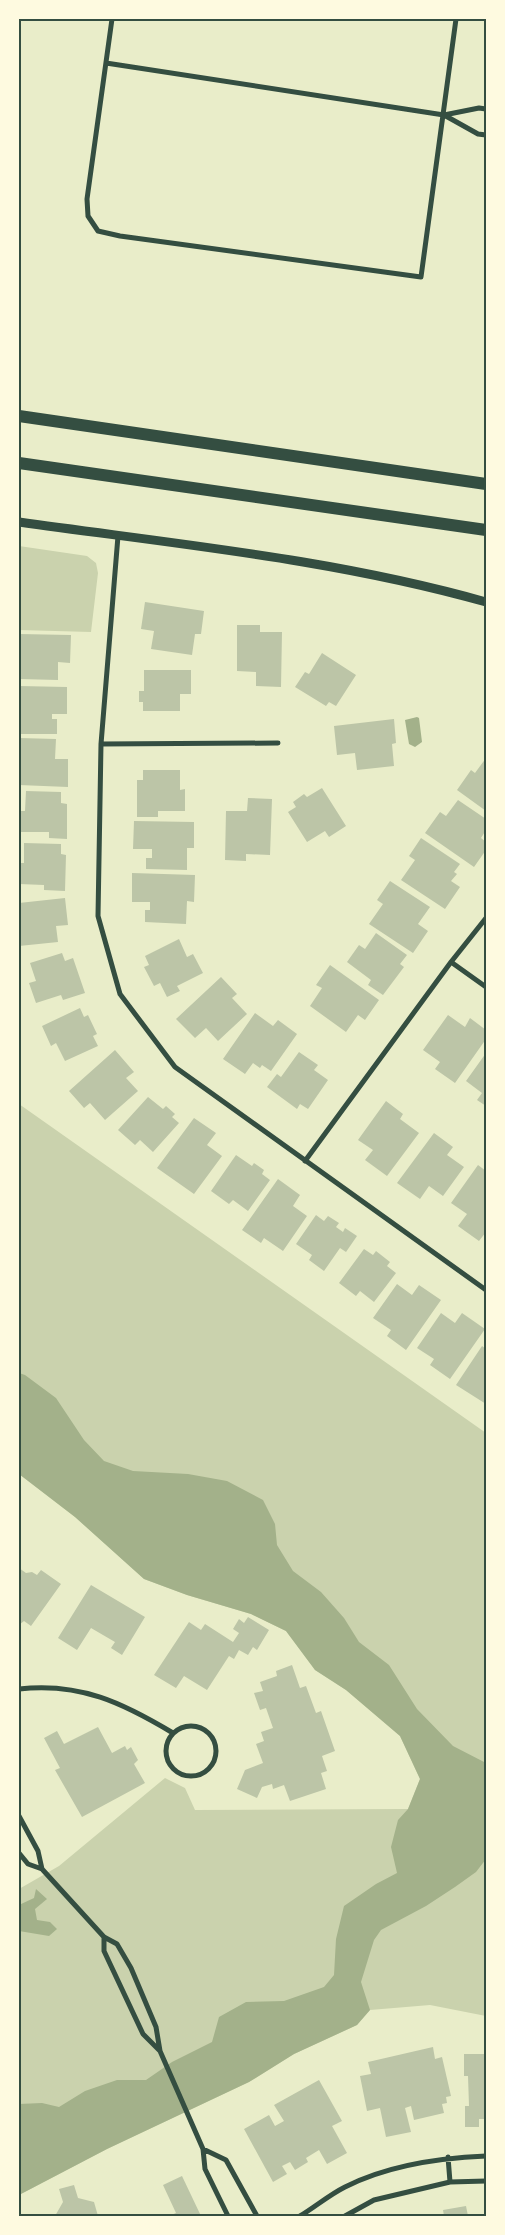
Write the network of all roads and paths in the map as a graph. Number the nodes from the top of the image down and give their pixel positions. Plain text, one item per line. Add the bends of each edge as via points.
1 (112, 19) edge
2 (456, 19) edge
3 (106, 63) junction
4 (486, 109) edge
5 (444, 115) junction
6 (486, 135) edge
7 (19, 416) edge
8 (19, 463) edge
9 (486, 484) edge
10 (19, 522) edge
11 (486, 530) edge
12 (118, 536) junction
13 (486, 602) edge
14 (278, 743) dead end
15 (101, 744) junction
16 (486, 918) edge
17 (451, 962) junction
18 (486, 987) edge
19 (305, 1161) junction
20 (486, 1290) edge
21 (19, 1689) edge
22 (173, 1733) junction
23 (19, 1816) edge
24 (19, 1854) edge
25 (42, 1869) junction
26 (104, 1938) junction
27 (160, 2051) junction
28 (203, 2149) junction
29 (486, 2156) edge
30 (448, 2158) junction
31 (486, 2181) edge
32 (450, 2182) junction
33 (228, 2216) edge
34 (258, 2216) edge
35 (300, 2216) edge
36 (345, 2216) edge

1 - 3 street
2 - 5 street
3 - 5 street
3 - 5 street via 86,199 88,216 98,231 120,236 421,277
4 - 5 street
5 - 6 street via 478,134
7 - 9 main road
8 - 11 main road
10 - 12 street
12 - 13 street via 334,567
12 - 15 street
14 - 15 street
15 - 19 street via 98,916 120,994 175,1067
16 - 17 street
17 - 18 street
17 - 19 street
19 - 20 street
21 - 22 street via 84,1693 116,1702
22 - 22 street via 166,1749 170,1765 176,1771 192,1776 207,1771 216,1757 210,1734 188,1726
23 - 25 street via 38,1851
24 - 25 street via 28,1864
25 - 26 street
26 - 27 street via 104,1951 143,2034
26 - 27 street via 117,1944 131,1968 156,2027
27 - 28 street
28 - 33 street via 204,2169
28 - 34 street via 226,2160
29 - 30 street
30 - 32 street
30 - 35 street via 377,2174 345,2187
31 - 32 street
32 - 36 street via 374,2200

